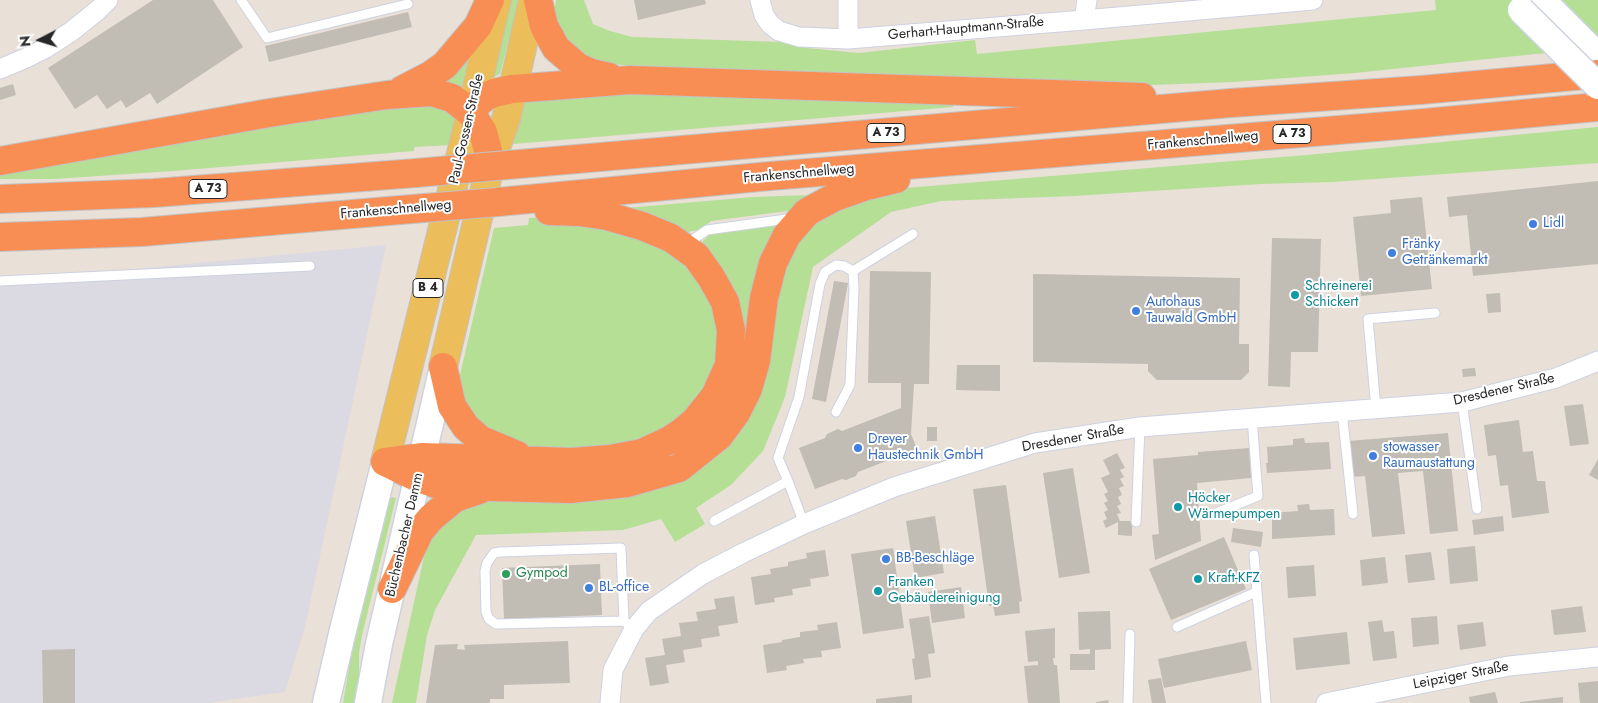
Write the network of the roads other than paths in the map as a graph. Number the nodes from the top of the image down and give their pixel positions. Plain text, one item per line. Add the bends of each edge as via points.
1 (108, 0) edge
2 (242, 0) edge
3 (490, 0) edge
4 (497, 0) edge
5 (533, 0) edge
6 (538, 0) edge
7 (760, 0) edge
8 (848, 0) edge
9 (1086, 0) edge
10 (1313, 0) edge
11 (1524, 3) edge
12 (408, 4) dead end
13 (1084, 20) junction
14 (848, 39) junction
15 (1598, 56) edge
16 (0, 69) edge
17 (1598, 74) edge
18 (630, 80) junction
19 (1598, 86) edge
20 (512, 89) junction
21 (386, 95) junction
22 (1231, 103) junction
23 (1598, 107) edge
24 (472, 110) junction
25 (985, 159) junction
26 (0, 161) edge
27 (491, 162) junction
28 (0, 200) edge
29 (498, 202) junction
30 (802, 217) junction
31 (913, 234) dead end
32 (0, 237) edge
33 (683, 246) junction
34 (310, 266) dead end
35 (853, 271) junction
36 (0, 281) edge
37 (1435, 313) dead end
38 (1598, 361) edge
39 (443, 367) junction
40 (1462, 402) junction
41 (1376, 409) junction
42 (836, 412) dead end
43 (1342, 412) junction
44 (1252, 418) junction
45 (1140, 427) junction
46 (530, 461) junction
47 (385, 462) junction
48 (420, 468) junction
49 (788, 481) junction
50 (490, 487) junction
51 (1477, 509) dead end
52 (1216, 513) dead end
53 (1352, 514) dead end
54 (714, 521) dead end
55 (1136, 522) dead end
56 (804, 524) junction
57 (1254, 555) dead end
58 (392, 589) junction
59 (1256, 592) junction
60 (629, 625) junction
61 (1178, 627) dead end
62 (1130, 634) dead end
63 (1598, 657) edge
64 (326, 703) edge
65 (368, 703) edge
66 (610, 703) edge
67 (1128, 703) edge
68 (1266, 703) edge
69 (1326, 703) edge

1 - 16 street via 46,48
2 - 12 lane via 268,38
3 - 21 highway via 478,26 445,65 416,84
4 - 24 main road, Paul-Gossen-Straße / B 4
5 - 20 main road, B 4
6 - 18 highway via 549,37 566,58 591,73
7 - 14 street, Gerhart-Hauptmann-Straße via 764,15 779,32 799,37
8 - 14 street
9 - 13 street
10 - 13 street, Gerhart-Hauptmann-Straße
11 - 15 main road via 1573,31
11 - 19 main road, bridge
13 - 14 street, Gerhart-Hauptmann-Straße
17 - 22 highway, A 73
18 - 20 highway
18 - 22 highway via 1136,96
20 - 24 highway via 485,97
20 - 27 main road, B 4 via 506,119
21 - 24 highway via 432,92
21 - 26 highway
22 - 28 highway, A 73, bridge via 416,173 154,193
23 - 25 highway, Frankenschnellweg / A 73
24 - 27 highway via 483,132
24 - 47 main road, Paul-Gossen-Straße / B 4
25 - 29 highway, Frankenschnellweg / A 73
25 - 30 highway via 863,187 835,197
27 - 39 main road, B 4
29 - 32 highway, Frankenschnellweg / A 73, bridge via 142,232
29 - 33 highway via 607,216 642,226
30 - 33 lane via 707,230
30 - 50 highway via 787,235 773,263 748,389 719,436 679,468 627,483 578,489
31 - 35 lane
33 - 46 highway via 696,256 711,276 725,302 731,330 729,365 715,396 682,432 642,453 579,462
34 - 36 lane
35 - 42 lane via 850,386
35 - 49 lane via 836,265 825,272 820,284 799,397 778,458
37 - 41 lane via 1368,319
38 - 40 street, Dresdener Straße via 1556,378
39 - 46 highway via 452,406 466,427 481,440
39 - 48 main road, Büchenbacher Damm
40 - 41 street, Dresdener Straße
40 - 51 lane
41 - 43 street, Dresdener Straße
43 - 44 street, Dresdener Straße
43 - 53 lane
44 - 45 street, Dresdener Straße
44 - 52 lane via 1258,496
45 - 55 lane
45 - 56 street, Dresdener Straße via 1035,444 894,487
46 - 48 highway
47 - 48 highway
47 - 64 main road
48 - 50 highway via 436,484
48 - 58 main road, Büchenbacher Damm
49 - 54 lane
49 - 56 lane
50 - 58 highway via 455,498 431,518 420,530
56 - 60 street, Dresdener Straße via 703,574
57 - 59 lane
58 - 65 main road, Büchenbacher Damm
59 - 61 lane
59 - 68 lane
60 - 60 lane via 496,624 486,612 486,563 494,553 621,548
60 - 66 street, Dresdener Straße via 613,670
62 - 67 lane
63 - 69 street, Leipziger Straße via 1509,666

